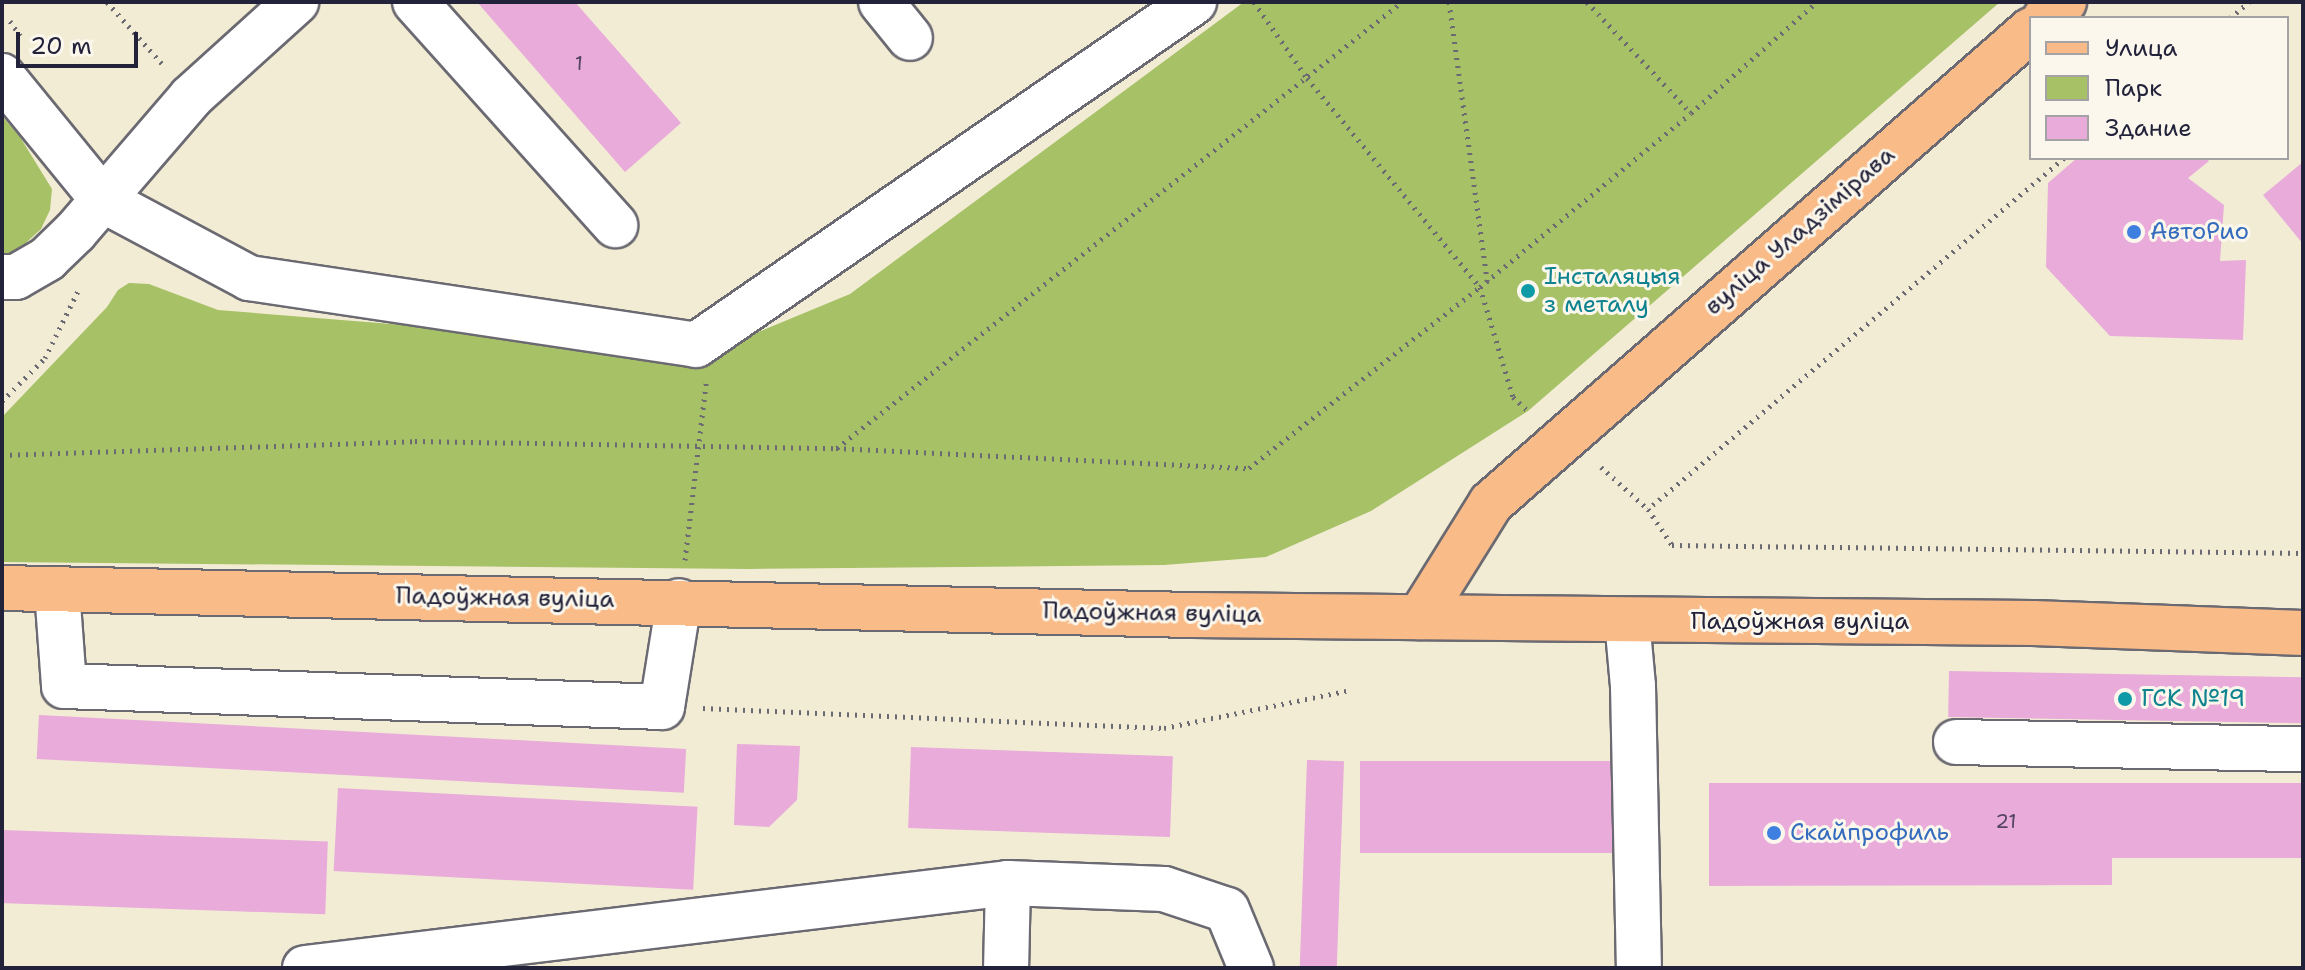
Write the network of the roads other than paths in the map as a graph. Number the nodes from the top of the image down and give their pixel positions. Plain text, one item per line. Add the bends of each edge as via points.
1 (296, 2) edge
2 (415, 2) edge
3 (881, 2) edge
4 (1194, 2) edge
5 (2064, 2) edge
6 (2047, 16) edge
7 (2029, 32) edge
8 (910, 38) dead end
9 (2, 76) edge
10 (103, 200) junction
11 (615, 225) dead end
12 (2, 277) edge
13 (2, 588) edge
14 (57, 590) junction
15 (679, 601) junction
16 (1420, 617) junction
17 (1627, 620) junction
18 (2303, 633) edge
19 (1956, 742) dead end
20 (2303, 749) edge
21 (1008, 883) junction
22 (305, 968) edge
23 (1006, 968) edge
24 (1251, 968) edge
25 (1639, 968) edge

1 - 10 lane via 191,97
2 - 11 lane
3 - 8 lane
4 - 10 lane via 696,345 249,278
5 - 6 main road
7 - 16 main road, вуліца Уладзімірава via 1491,503
9 - 10 lane
10 - 12 lane via 47,259 16,277
13 - 14 main road, Падоўжная вуліца
14 - 15 main road, Падоўжная вуліца
14 - 15 lane via 64,686 662,707
15 - 16 main road, Падоўжная вуліца
16 - 17 main road, Падоўжная вуліца
17 - 18 main road, Падоўжная вуліца via 2033,623
17 - 25 lane
19 - 20 lane
21 - 22 lane
21 - 23 lane
21 - 24 lane via 1164,889 1227,910

